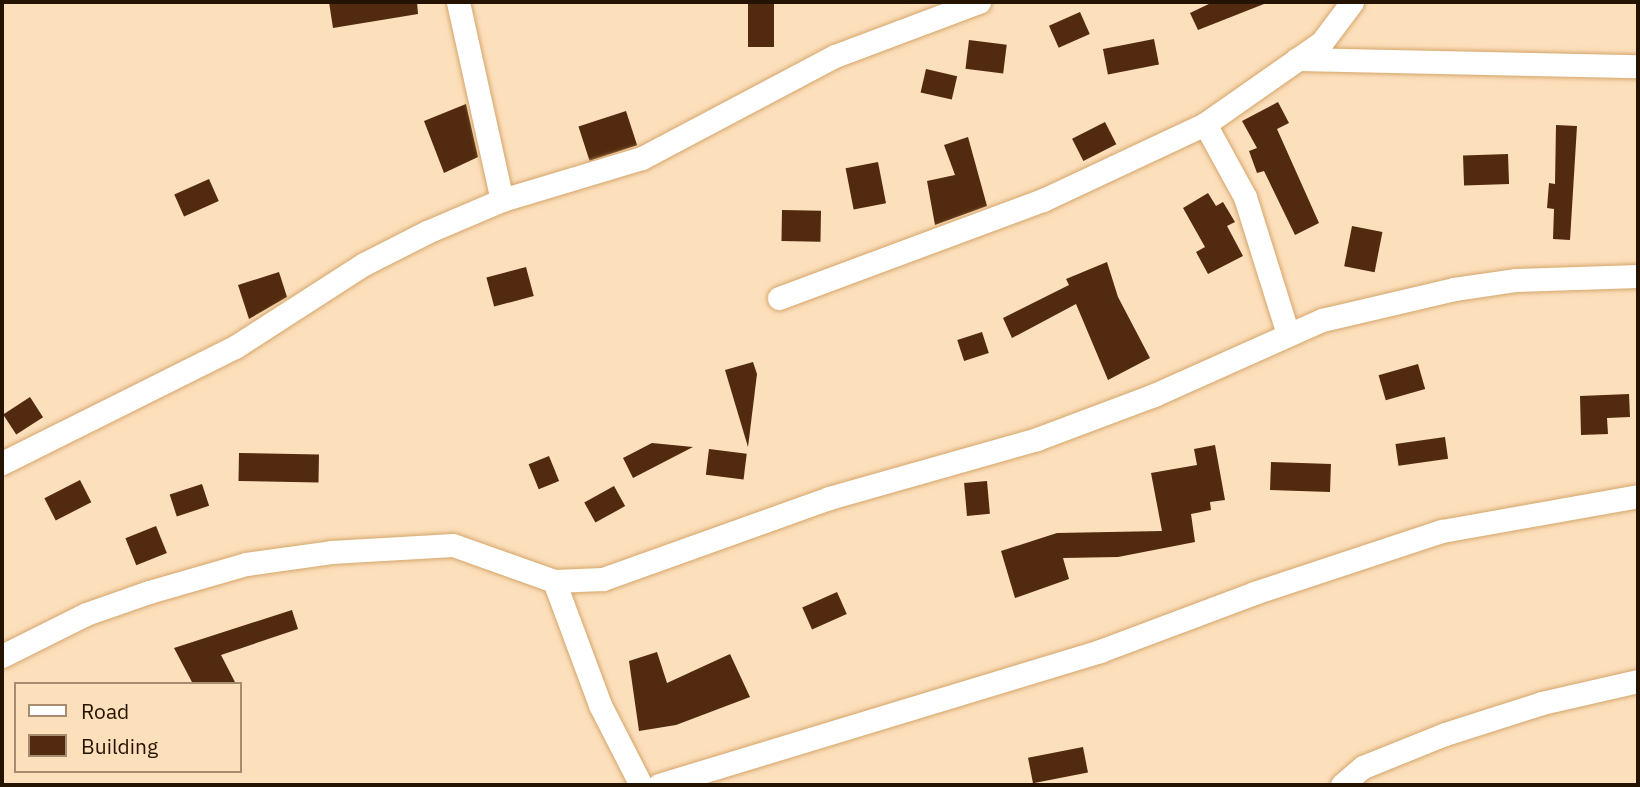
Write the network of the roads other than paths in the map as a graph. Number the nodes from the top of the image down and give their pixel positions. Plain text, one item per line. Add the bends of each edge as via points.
1 (458, 2) edge
2 (979, 2) edge
3 (1352, 2) edge
4 (1297, 59) junction
5 (1638, 66) edge
6 (1205, 124) junction
7 (502, 200) junction
8 (1638, 276) edge
9 (779, 298) dead end
10 (1288, 334) junction
11 (2, 463) edge
12 (1638, 496) edge
13 (554, 581) junction
14 (2, 656) edge
15 (1638, 681) edge
16 (641, 785) edge
17 (659, 785) edge
18 (1342, 785) edge

1 - 7 street
2 - 7 street via 835,56 642,158
3 - 4 street via 1322,42
4 - 5 street
4 - 6 street
6 - 9 street via 1043,200
6 - 10 street via 1245,197
7 - 11 street via 364,264 235,348
8 - 10 street via 1516,280 1454,289 1369,306
10 - 13 street via 1037,439 829,498 603,579
12 - 17 street via 1442,531 1254,593 1101,651
13 - 14 street via 453,545 331,552 246,564 149,592 86,614
13 - 16 street via 600,705
15 - 18 street via 1445,734 1363,767

